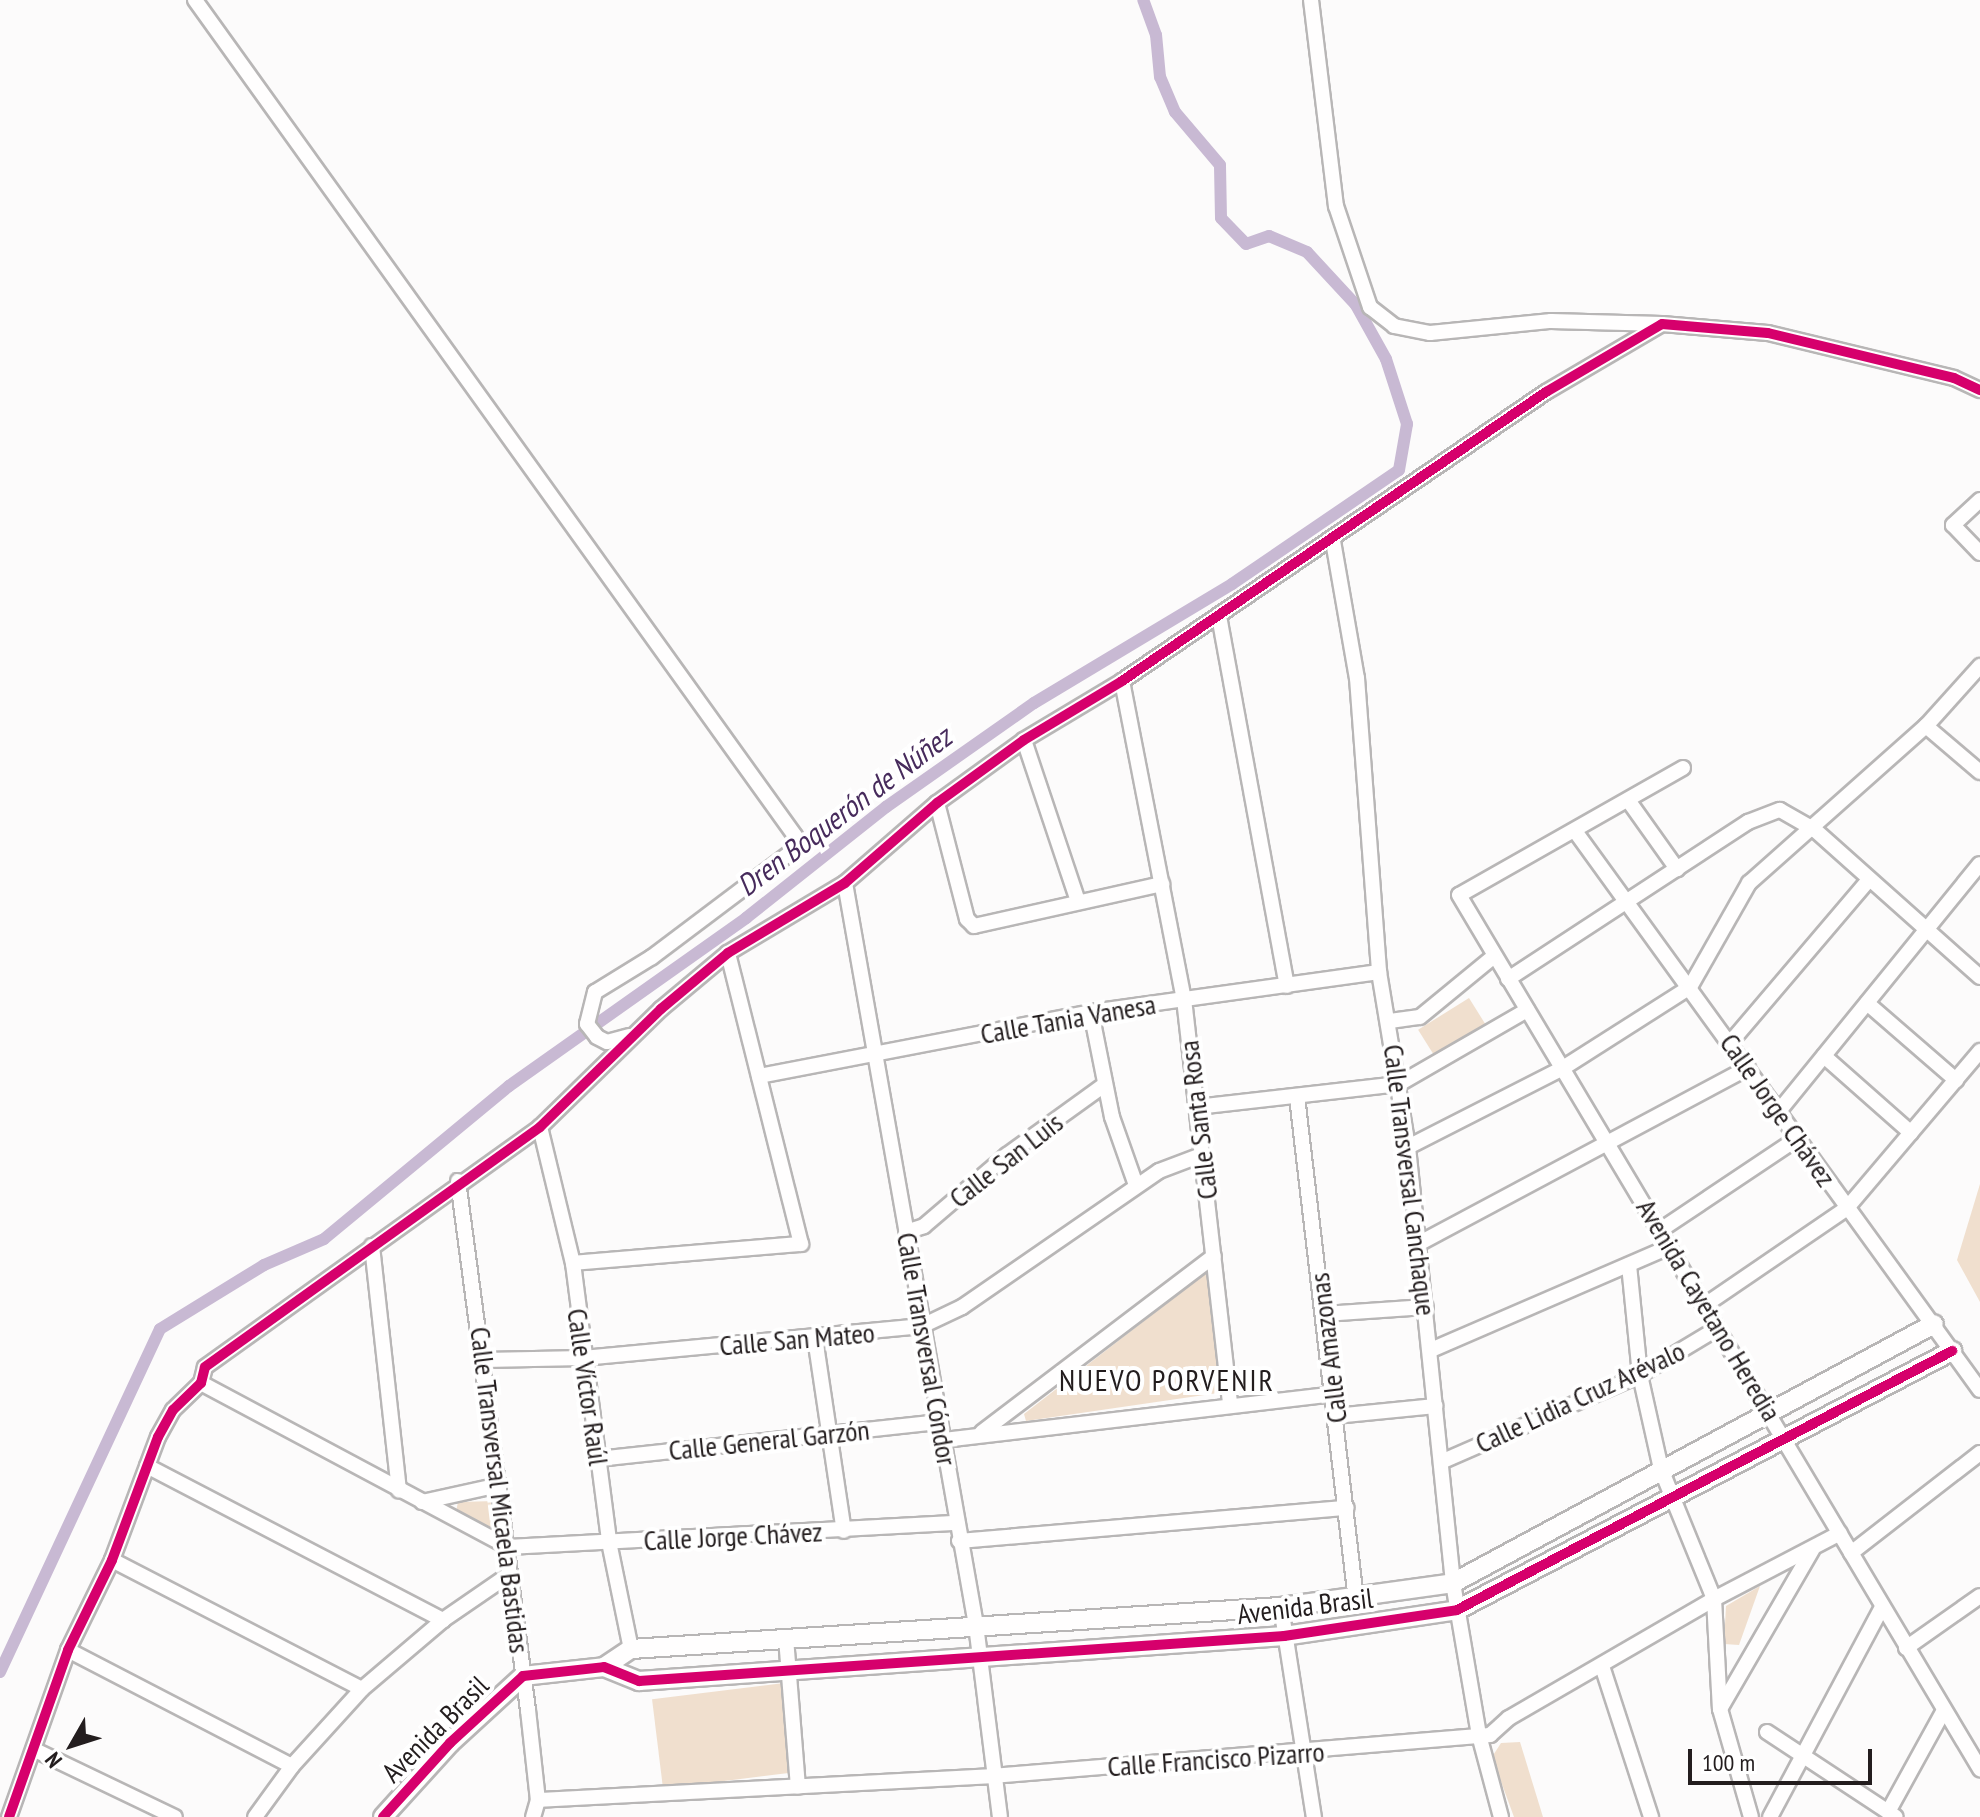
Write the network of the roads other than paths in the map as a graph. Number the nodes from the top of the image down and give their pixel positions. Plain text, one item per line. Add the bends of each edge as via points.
1 (195, 0) edge
2 (1311, 0) edge
3 (1662, 324) junction
4 (1980, 390) edge
5 (1980, 500) edge
6 (1333, 541) junction
7 (1980, 553) edge
8 (1219, 616) junction
9 (1980, 666) edge
10 (1122, 681) junction
11 (1926, 726) junction
12 (1024, 740) junction
13 (1683, 768) dead end
14 (1980, 772) edge
15 (1628, 800) junction
16 (937, 803) junction
17 (1815, 830) junction
18 (1575, 831) junction
19 (1980, 864) edge
20 (1677, 869) junction
21 (1868, 881) junction
22 (845, 883) junction
23 (1162, 884) junction
24 (1078, 901) junction
25 (1626, 902) junction
26 (1924, 927) junction
27 (728, 953) junction
28 (1493, 957) junction
29 (1379, 972) junction
30 (1980, 977) edge
31 (1508, 979) junction
32 (1287, 986) junction
33 (1690, 987) junction
34 (1184, 999) junction
35 (1867, 1003) junction
36 (1527, 1010) junction
37 (1091, 1012) junction
38 (1390, 1021) junction
39 (636, 1033) junction
40 (1730, 1043) junction
41 (1980, 1051) edge
42 (879, 1056) junction
43 (1824, 1056) junction
44 (1563, 1068) junction
45 (1748, 1068) junction
46 (759, 1076) junction
47 (1956, 1080) junction
48 (1399, 1084) junction
49 (1104, 1085) junction
50 (1297, 1097) junction
51 (1197, 1107) junction
52 (1779, 1111) junction
53 (540, 1127) junction
54 (1911, 1133) junction
55 (1798, 1138) junction
56 (1610, 1142) junction
57 (1408, 1147) junction
58 (1204, 1154) junction
59 (458, 1181) junction
60 (1136, 1185) junction
61 (1847, 1208) junction
62 (1659, 1231) junction
63 (906, 1232) junction
64 (1418, 1244) junction
65 (372, 1246) junction
66 (1669, 1247) junction
67 (1214, 1256) junction
68 (573, 1263) junction
69 (1629, 1265) junction
70 (1705, 1305) junction
71 (1426, 1307) junction
72 (1324, 1314) junction
73 (1934, 1324) junction
74 (922, 1326) junction
75 (1715, 1330) junction
76 (815, 1338) junction
77 (1431, 1350) junction
78 (1952, 1351) junction
79 (583, 1358) junction
80 (484, 1360) junction
81 (1640, 1375) junction
82 (201, 1383) junction
83 (1980, 1390) edge
84 (1334, 1394) junction
85 (1230, 1403) junction
86 (1436, 1406) junction
87 (1768, 1411) junction
88 (1335, 1416) junction
89 (940, 1422) junction
90 (832, 1433) junction
91 (979, 1434) junction
92 (944, 1440) junction
93 (1787, 1440) junction
94 (1980, 1453) edge
95 (598, 1459) junction
96 (1443, 1461) junction
97 (147, 1466) junction
98 (1661, 1469) junction
99 (499, 1485) junction
100 (399, 1491) junction
101 (1672, 1498) junction
102 (422, 1502) junction
103 (1347, 1508) junction
104 (957, 1523) junction
105 (844, 1531) junction
106 (1840, 1533) junction
107 (959, 1541) junction
108 (609, 1542) junction
109 (508, 1547) junction
110 (1813, 1550) junction
111 (1851, 1553) junction
112 (112, 1560) junction
113 (510, 1574) junction
114 (1453, 1583) junction
115 (1980, 1596) edge
116 (1714, 1599) junction
117 (1356, 1600) junction
118 (1281, 1607) junction
119 (1881, 1609) junction
120 (1457, 1610) junction
121 (443, 1620) junction
122 (976, 1625) junction
123 (1284, 1636) junction
124 (786, 1638) junction
125 (1906, 1648) junction
126 (631, 1649) junction
127 (68, 1650) junction
128 (979, 1654) junction
129 (1602, 1666) junction
130 (604, 1667) junction
131 (789, 1669) junction
132 (523, 1676) junction
133 (362, 1689) junction
134 (1720, 1709) junction
135 (1943, 1712) junction
136 (1767, 1732) dead end
137 (1479, 1735) junction
138 (35, 1750) junction
139 (1304, 1753) junction
140 (1803, 1755) junction
141 (1978, 1760) edge
142 (292, 1766) junction
143 (992, 1776) junction
144 (798, 1787) junction
145 (534, 1812) edge
146 (1894, 1816) edge
147 (9, 1817) edge
148 (175, 1817) edge
149 (255, 1817) edge
150 (383, 1817) edge
151 (1000, 1817) edge
152 (1314, 1817) edge
153 (1501, 1817) edge
154 (1651, 1817) edge
155 (1751, 1817) edge
156 (1770, 1817) edge

1 - 39 street via 795,836 790,853 652,957 595,992 587,1024 597,1037 617,1041
2 - 3 street via 1336,206 1370,307 1394,326 1430,333 1551,321
3 - 4 street via 1768,333 1954,378
3 - 6 street via 1546,392
5 - 7 street via 1954,519 1956,531
6 - 8 street
6 - 29 street, Calle Transversal Canchaque via 1357,678
8 - 10 street
8 - 32 street
9 - 11 street
10 - 12 street
10 - 23 street, Calle Santa Rosa
11 - 14 street
11 - 17 street
12 - 16 street
12 - 24 street
13 - 15 street
15 - 18 street
15 - 20 street
16 - 22 street
16 - 24 street via 970,924
17 - 20 street via 1789,811 1769,812
17 - 21 street
17 - 33 street via 1749,883
18 - 25 street, Calle Jorge Chávez
18 - 28 street, Avenida Cayetano Heredia via 1459,895
19 - 26 street
20 - 25 street
21 - 26 street
21 - 40 street
22 - 27 street
22 - 42 street, Calle Transversal Cóndor
23 - 24 street
23 - 34 street, Calle Santa Rosa
25 - 31 street
25 - 33 street, Calle Jorge Chávez
26 - 30 street
26 - 35 street
27 - 39 street
27 - 46 street
28 - 31 street, Avenida Cayetano Heredia
28 - 38 street via 1420,1017
29 - 32 street, Calle Tania Vanesa
29 - 38 street, Calle Transversal Canchaque
31 - 36 street, Avenida Cayetano Heredia
32 - 34 street, Calle Tania Vanesa
33 - 40 street, Calle Jorge Chávez
33 - 44 street
34 - 37 street, Calle Tania Vanesa
34 - 51 street, Calle Santa Rosa
35 - 43 street
35 - 47 street
36 - 44 street, Avenida Cayetano Heredia
36 - 48 street
37 - 42 street, Calle Tania Vanesa
37 - 49 street
38 - 48 street, Calle Transversal Canchaque
39 - 53 street
40 - 45 street, Calle Jorge Chávez
41 - 47 street
42 - 46 street, Calle Tania Vanesa
42 - 63 street, Calle Transversal Cóndor
43 - 52 street
43 - 54 street
44 - 56 street, Avenida Cayetano Heredia
44 - 57 street
45 - 52 street, Calle Jorge Chávez
45 - 56 street
46 - 68 street via 801,1244
47 - 54 street
48 - 50 street
48 - 57 street, Calle Transversal Canchaque
49 - 60 street
49 - 63 street, Calle San Luis via 1007,1155 924,1226
50 - 51 street
50 - 72 street, Calle Amazonas
51 - 58 street, Calle Santa Rosa
52 - 55 street, Calle Jorge Chávez
53 - 59 street
53 - 68 street, Calle Víctor Raúl
54 - 61 street
55 - 61 street, Calle Jorge Chávez
55 - 62 street
56 - 62 street, Avenida Cayetano Heredia
56 - 64 street
57 - 64 street, Calle Transversal Canchaque
58 - 60 street, Calle San Mateo via 1172,1164
58 - 67 street, Calle Santa Rosa
59 - 65 street
59 - 80 street, Calle Transversal Micaela Bastidas
60 - 74 street, Calle San Mateo via 962,1307
61 - 70 street
61 - 73 street, Calle Jorge Chávez
62 - 66 street, Avenida Cayetano Heredia
63 - 74 street, Calle Transversal Cóndor
64 - 71 street, Calle Transversal Canchaque
65 - 82 street via 205,1367
65 - 100 street
66 - 69 street
66 - 70 street, Avenida Cayetano Heredia
67 - 85 street, Calle Santa Rosa
67 - 91 street
68 - 79 street, Calle Víctor Raúl
69 - 77 street
69 - 81 street
70 - 75 street, Avenida Cayetano Heredia
71 - 72 street
71 - 77 street, Calle Transversal Canchaque
72 - 84 street, Calle Amazonas
73 - 78 street, Calle Jorge Chávez
73 - 87 street, Avenida Brasil
74 - 76 street, Calle San Mateo
74 - 89 street, Calle Transversal Cóndor
75 - 81 street, Calle Lidia Cruz Arévalo
75 - 87 street, Avenida Cayetano Heredia
76 - 79 street, Calle San Mateo
76 - 90 street
77 - 86 street, Calle Transversal Canchaque
78 - 83 street, Calle Jorge Chávez
78 - 93 street, Avenida Brasil
79 - 80 street, Calle San Mateo
79 - 95 street, Calle Víctor Raúl
80 - 99 street, Calle Transversal Micaela Bastidas
81 - 96 street, Calle Lidia Cruz Arévalo
81 - 98 street
82 - 97 street via 173,1410
82 - 100 street
84 - 85 street
84 - 88 street, Calle Amazonas
85 - 91 street
86 - 88 street
86 - 96 street, Calle Transversal Canchaque
87 - 93 street, Avenida Cayetano Heredia
87 - 98 street, Avenida Brasil
88 - 103 street, Calle Amazonas
89 - 90 street, Calle General Garzón
89 - 92 street, Calle Transversal Cóndor
90 - 95 street, Calle General Garzón
90 - 105 street
91 - 92 street
92 - 104 street, Calle Transversal Cóndor
93 - 101 street, Avenida Brasil
93 - 106 street, Avenida Cayetano Heredia
94 - 111 street
95 - 108 street, Calle Víctor Raúl
96 - 114 street, Calle Transversal Canchaque
97 - 112 street
97 - 121 street
98 - 101 street
98 - 114 street, Avenida Brasil
99 - 102 street
99 - 109 street, Calle Transversal Micaela Bastidas
100 - 102 street
101 - 116 street
101 - 120 street, Avenida Brasil
102 - 109 street
103 - 107 street
103 - 117 street, Calle Amazonas
104 - 105 street, Calle Jorge Chávez
104 - 107 street, Calle Transversal Cóndor
105 - 108 street, Calle Jorge Chávez
106 - 110 street, Calle Francisco Pizarro
106 - 111 street, Avenida Cayetano Heredia
107 - 122 street, Calle Transversal Cóndor
108 - 109 street, Calle Jorge Chávez
108 - 126 street, Calle Víctor Raúl
109 - 113 street, Calle Transversal Micaela Bastidas
110 - 116 street, Calle Francisco Pizarro
110 - 134 street
111 - 119 street, Avenida Cayetano Heredia
112 - 127 street
112 - 133 street
113 - 121 street
113 - 132 street, Calle Transversal Micaela Bastidas
114 - 117 street, Avenida Brasil
114 - 120 street, Calle Transversal Canchaque
115 - 125 street
116 - 129 street, Calle Francisco Pizarro
116 - 134 street
117 - 118 street, Avenida Brasil
118 - 122 street, Avenida Brasil
118 - 123 street
119 - 125 street, Avenida Cayetano Heredia
119 - 140 street
120 - 123 street, Avenida Brasil
120 - 137 street, Calle Transversal Canchaque
121 - 133 street
122 - 124 street, Avenida Brasil
122 - 128 street, Calle Transversal Cóndor
123 - 128 street, Avenida Brasil
123 - 139 street
124 - 126 street, Avenida Brasil
124 - 131 street
125 - 135 street, Avenida Cayetano Heredia
126 - 130 street, Avenida Brasil
127 - 138 street
127 - 142 street
128 - 131 street, Avenida Brasil
128 - 143 street, Calle Transversal Cóndor
129 - 137 street, Calle Francisco Pizarro via 1509,1718 1490,1735
129 - 154 street
130 - 131 street, Avenida Brasil via 639,1681
130 - 132 street
131 - 144 street
132 - 145 street, Calle Transversal Micaela Bastidas
132 - 150 street, Avenida Brasil via 450,1743
133 - 142 street
134 - 155 street
135 - 141 street, Avenida Cayetano Heredia
135 - 146 street
136 - 140 street
137 - 139 street, Calle Francisco Pizarro
137 - 153 street, Calle Transversal Canchaque
138 - 147 street
138 - 148 street
139 - 143 street, Calle Francisco Pizarro
139 - 152 street
140 - 146 street
140 - 156 street
142 - 149 street
143 - 144 street, Calle Francisco Pizarro
143 - 151 street, Calle Transversal Cóndor
144 - 145 street, Calle Francisco Pizarro

